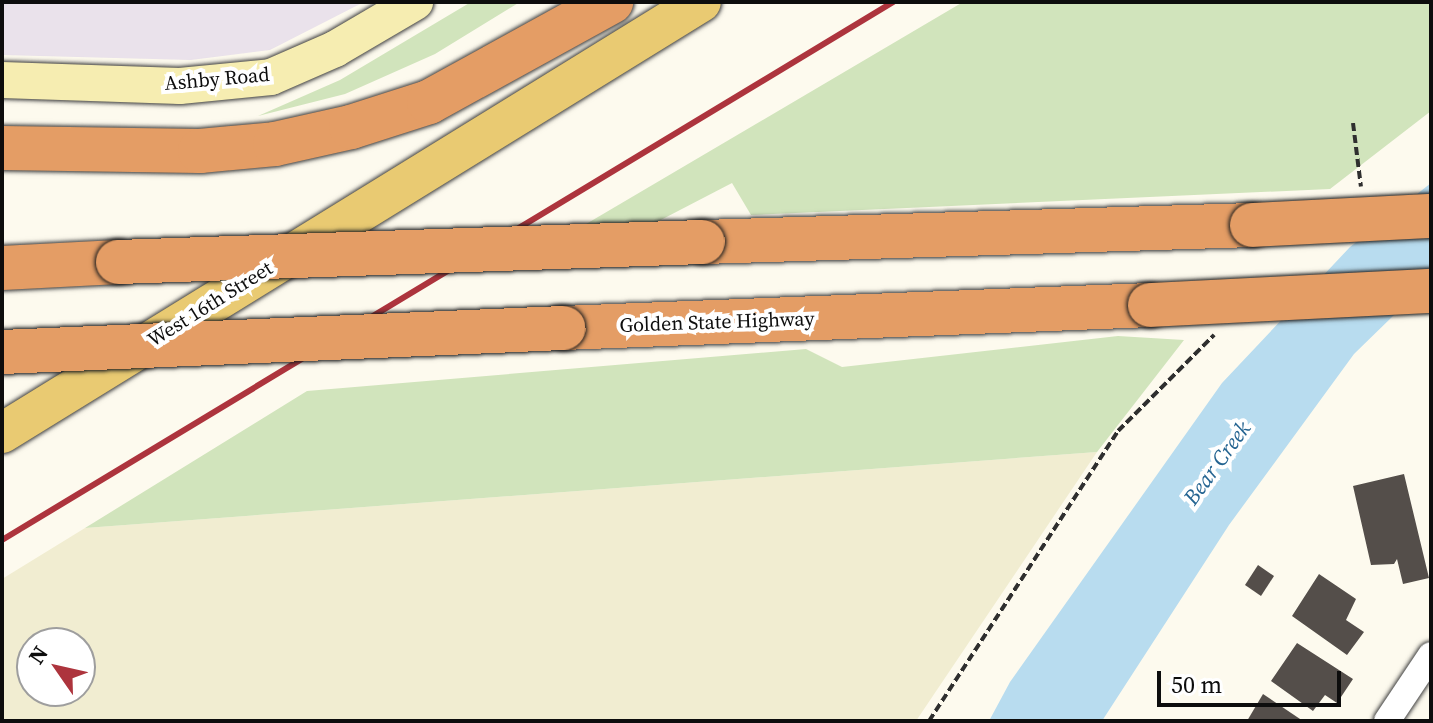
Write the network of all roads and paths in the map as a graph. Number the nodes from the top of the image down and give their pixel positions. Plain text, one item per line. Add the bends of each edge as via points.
1 (415, 2) edge
2 (611, 2) edge
3 (647, 2) edge
4 (701, 2) edge
5 (2, 80) edge
6 (1353, 123) dead end
7 (2, 148) edge
8 (418, 175) junction
9 (1352, 195) dead end
10 (1431, 216) edge
11 (2, 268) edge
12 (1431, 291) edge
13 (1218, 330) dead end
14 (2, 352) edge
15 (2, 433) edge
16 (1431, 655) edge
17 (929, 721) edge
18 (1387, 721) edge

1 - 5 main road, Ashby Road via 335,49 271,77 180,86
2 - 7 highway via 429,102 351,127 275,144 200,151
3 - 8 main road, West 16th Street
4 - 8 main road, West 16th Street
6 - 9 path via 1363,184
8 - 15 main road, West 16th Street
10 - 11 highway, bridge
12 - 14 highway, Golden State Highway, bridge
13 - 17 path via 1118,431
16 - 18 street

